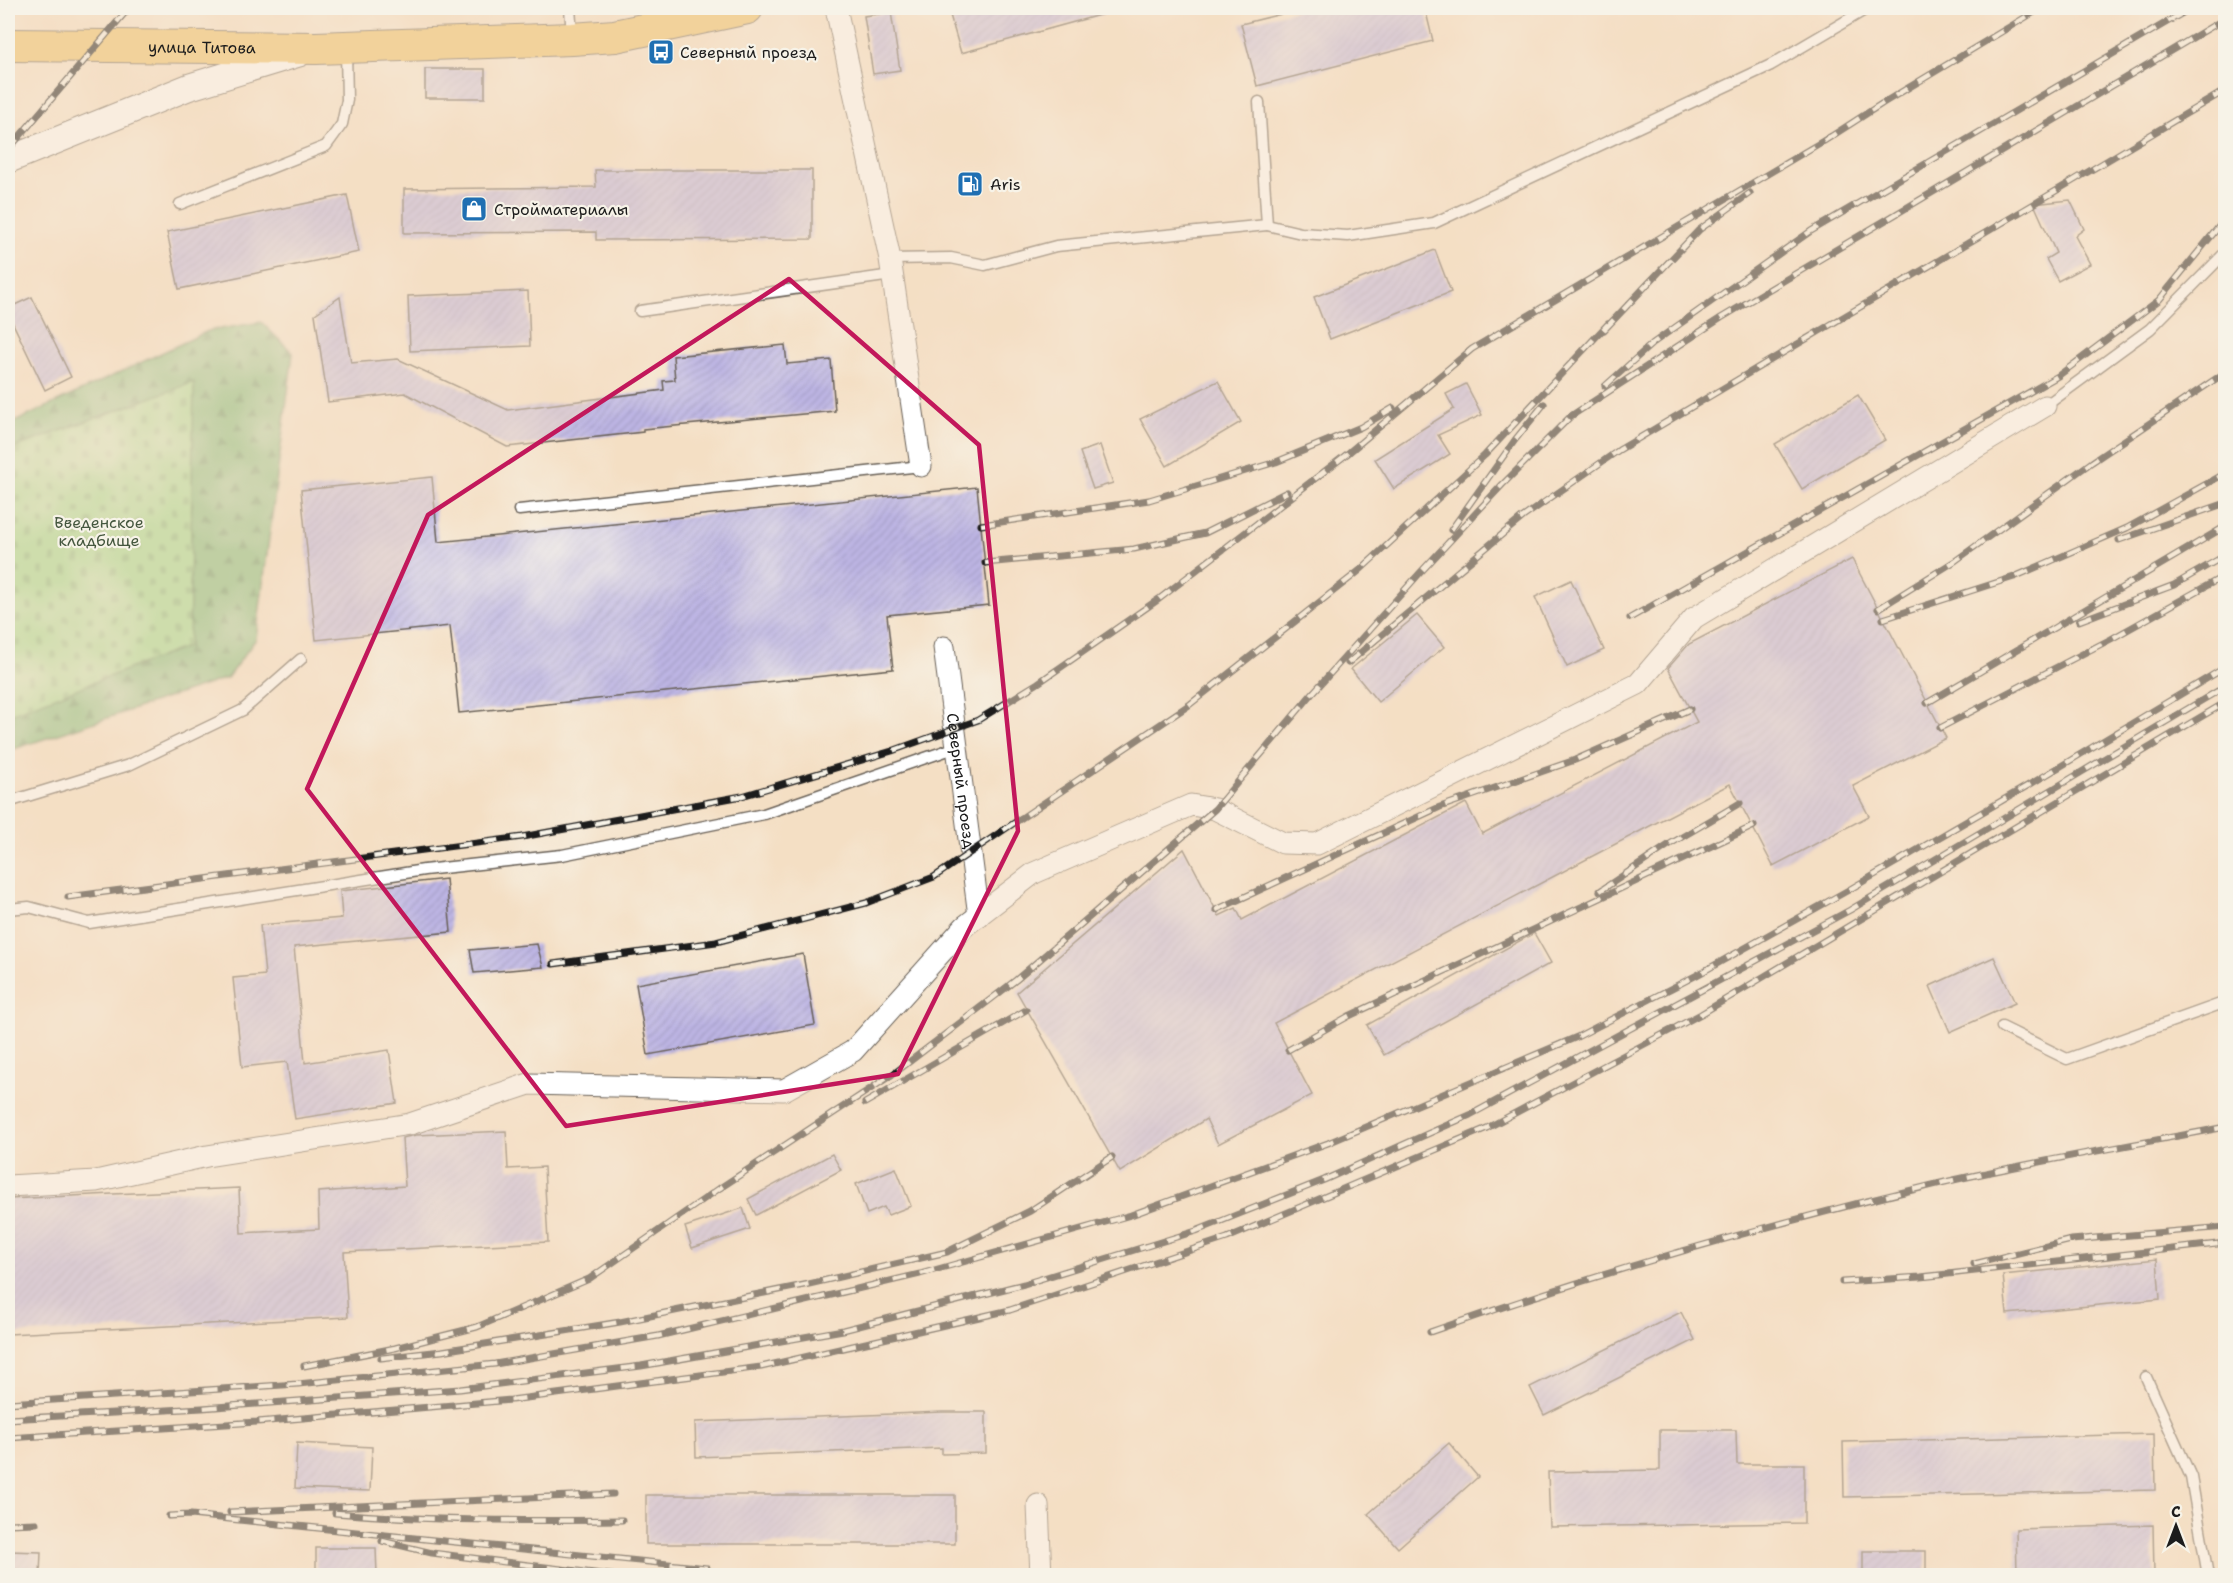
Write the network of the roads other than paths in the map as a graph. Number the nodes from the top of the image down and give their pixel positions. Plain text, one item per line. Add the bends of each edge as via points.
1 (570, 8) edge
2 (747, 8) edge
3 (836, 8) edge
4 (1868, 8) edge
5 (572, 39) junction
6 (8, 45) edge
7 (331, 48) junction
8 (1259, 102) dead end
9 (8, 160) edge
10 (180, 204) dead end
11 (1268, 225) junction
12 (2226, 252) edge
13 (891, 267) junction
14 (640, 310) dead end
15 (2045, 406) joint
16 (921, 466) joint
17 (519, 510) dead end
18 (944, 647) dead end
19 (301, 659) dead end
20 (957, 747) junction
21 (8, 802) edge
22 (8, 909) edge
23 (979, 916) junction
24 (2226, 1002) edge
25 (2002, 1027) dead end
26 (8, 1186) edge
27 (2146, 1377) dead end
28 (1038, 1505) dead end
29 (1041, 1575) edge
30 (2208, 1575) edge

1 - 5 lane
2 - 5 main road, улица Титова via 615,36
3 - 13 street
4 - 11 lane via 1771,64 1434,223 1348,236 1301,233
5 - 7 main road, улица Титова
6 - 7 main road, улица Титова
7 - 9 street via 189,87
7 - 10 lane via 347,99 342,124 326,146
8 - 11 lane
11 - 13 lane via 1056,246 985,265 951,258
12 - 15 lane via 2150,329
13 - 14 lane
13 - 16 street
15 - 23 street via 1694,618 1638,684 1317,844 1283,843 1215,809 1191,805 1034,873
16 - 17 lane
18 - 20 street, Северный проезд
19 - 21 lane via 243,710 129,765
20 - 22 lane via 764,814 562,855 424,870 90,923 29,907
20 - 23 street, Северный проезд
23 - 26 street via 965,926 853,1051 784,1090 529,1084 410,1124 207,1156 96,1181
24 - 25 lane via 2067,1059
27 - 30 lane via 2191,1477
28 - 29 street

